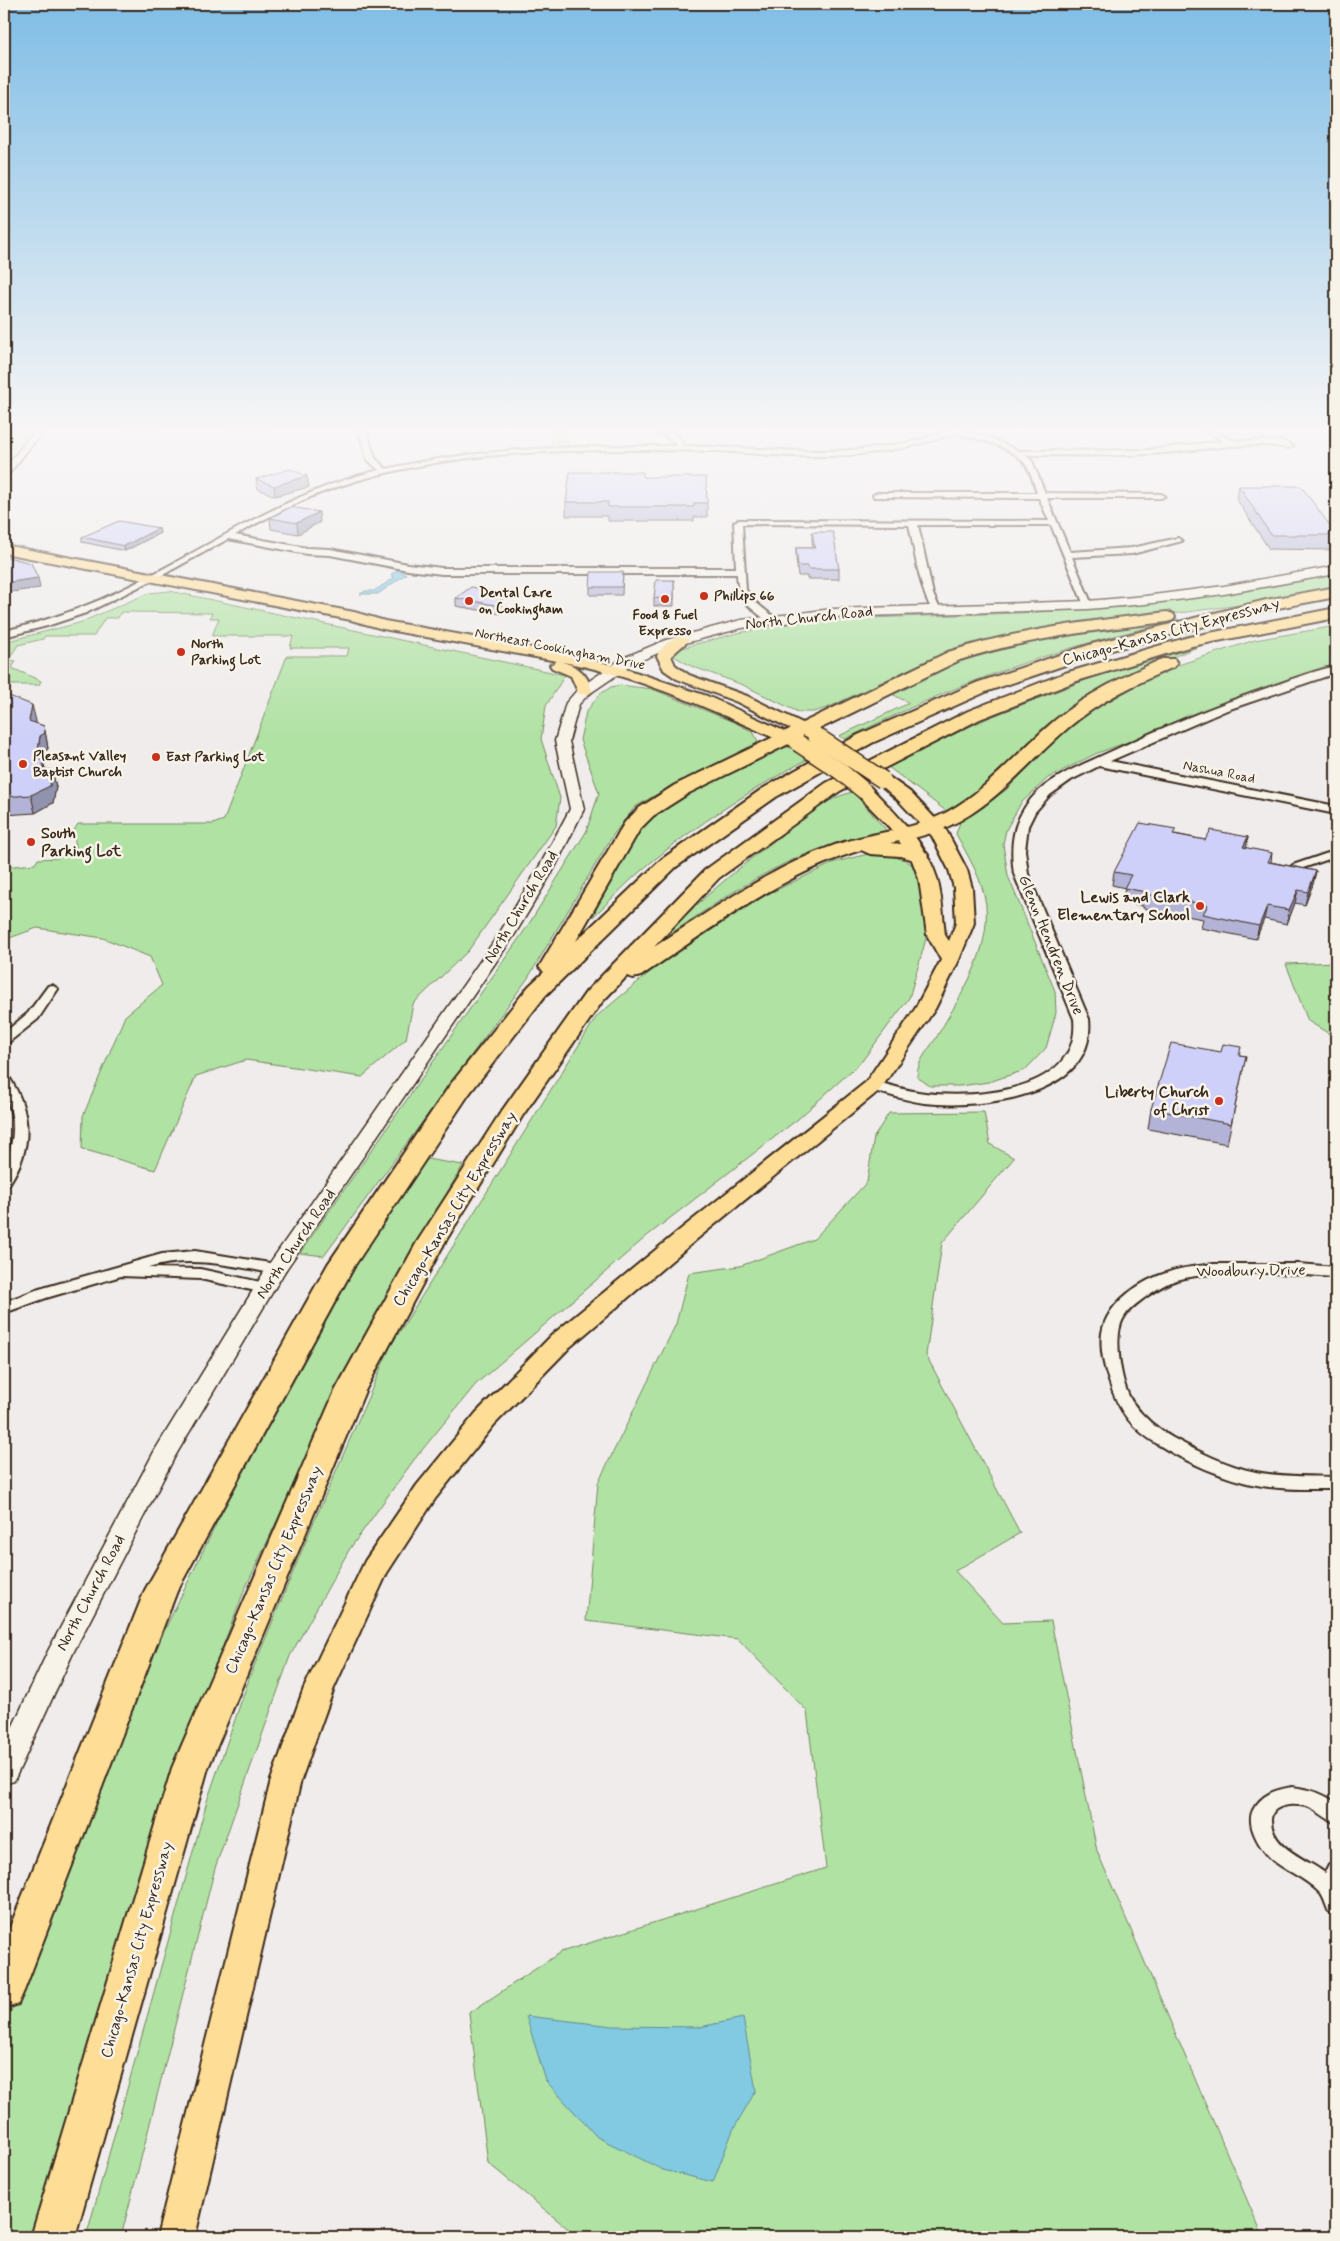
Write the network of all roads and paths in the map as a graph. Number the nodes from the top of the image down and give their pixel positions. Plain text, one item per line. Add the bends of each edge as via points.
1 (237, 531) joint
2 (739, 531) edge
3 (915, 531) edge
4 (1057, 531) edge
5 (227, 536) junction
6 (1178, 541) dead end
7 (4, 543) edge
8 (4, 549) edge
9 (330, 552) junction
10 (1068, 555) junction
11 (1336, 570) edge
12 (741, 571) junction
13 (153, 578) junction
14 (1336, 592) edge
15 (1088, 605) junction
16 (1266, 605) junction
17 (936, 609) junction
18 (1336, 613) edge
19 (354, 616) junction
20 (772, 620) junction
21 (1278, 624) junction
22 (4, 634) edge
23 (682, 640) junction
24 (499, 647) junction
25 (621, 665) junction
26 (1336, 669) edge
27 (682, 676) junction
28 (584, 691) junction
29 (802, 736) junction
30 (1097, 762) junction
31 (1336, 810) edge
32 (931, 825) junction
33 (902, 833) junction
34 (843, 850) junction
35 (918, 856) junction
36 (1336, 857) edge
37 (1297, 867) edge
38 (950, 960) junction
39 (52, 989) dead end
40 (537, 991) junction
41 (594, 997) junction
42 (4, 1039) edge
43 (4, 1080) edge
44 (873, 1086) junction
45 (4, 1181) edge
46 (276, 1269) junction
47 (115, 1272) junction
48 (1336, 1272) edge
49 (265, 1288) junction
50 (4, 1308) edge
51 (1336, 1483) edge
52 (4, 1773) edge
53 (1336, 1814) edge
54 (1334, 1888) edge
55 (4, 1991) edge
56 (53, 2237) edge
57 (176, 2237) edge

1 - 5 street
1 - 9 street via 317,546
2 - 12 street
3 - 17 street via 929,594
4 - 10 street
5 - 9 street via 307,551
5 - 13 street
6 - 10 street via 1132,551
7 - 13 main road, Northeast Cookingham Drive via 135,570
8 - 13 main road, Northeast Cookingham Drive
9 - 12 street via 442,571
10 - 15 street
11 - 15 main road, North Church Road via 1178,596
12 - 20 street via 745,597
13 - 19 main road, Northeast Cookingham Drive
13 - 22 street via 55,622
14 - 16 highway, Chicago-Kansas City Expressway
15 - 17 main road, North Church Road
16 - 29 highway via 1058,630 991,644 954,656
16 - 40 highway, Chicago-Kansas City Expressway via 1098,648 991,684 865,740 769,793 669,863
17 - 20 main road, North Church Road via 833,613
18 - 21 highway, Chicago-Kansas City Expressway
19 - 24 main road, Northeast Cookingham Drive via 383,625
19 - 25 main road, Northeast Cookingham Drive via 479,632
20 - 23 main road, North Church Road via 741,624
21 - 32 highway via 1208,647 1138,675 1105,693 1050,734 997,788 952,818
21 - 41 highway, Chicago-Kansas City Expressway via 1189,642 1071,677 974,715 833,788 712,874
23 - 25 main road, North Church Road
23 - 27 main road via 672,645 664,656 668,667
24 - 25 main road, Northeast Cookingham Drive
24 - 28 main road via 574,671 582,677
25 - 27 main road, Northeast Cookingham Drive
25 - 28 main road, North Church Road
25 - 29 main road, Northeast Cookingham Drive
26 - 30 street, Glenn Hendren Drive via 1185,721
27 - 29 main road, Northeast Cookingham Drive via 742,698
28 - 46 main road, North Church Road via 573,703 562,741 577,809 546,869 507,934
29 - 32 main road, Northeast Cookingham Drive, bridge via 883,780 904,796
29 - 33 main road, Northeast Cookingham Drive, bridge via 878,803
29 - 40 highway via 682,789 646,812 615,852
30 - 31 street, Nashua Road
30 - 44 street, Glenn Hendren Drive via 1060,783 1037,801 1028,812 1018,840 1017,856 1022,874 1082,1013 1082,1036 1066,1066 1027,1090 986,1099 952,1101 922,1098
32 - 33 highway
32 - 38 main road, Northeast Cookingham Drive via 948,848 964,888 965,923
33 - 34 highway
33 - 35 main road, Northeast Cookingham Drive
34 - 35 highway via 886,848
34 - 41 highway via 829,854 742,899
35 - 38 main road, Northeast Cookingham Drive via 928,879 936,935
36 - 37 street via 1328,856
38 - 44 main road, Northeast Cookingham Drive via 925,1009
39 - 42 street via 33,1016
40 - 55 highway, Chicago-Kansas City Expressway via 459,1090 342,1264 161,1590
41 - 56 highway, Chicago-Kansas City Expressway via 511,1115 431,1242 350,1391 190,1768
43 - 45 street via 18,1104 21,1133 18,1150
44 - 57 main road, Northeast Cookingham Drive via 561,1341 485,1419 426,1492 375,1569 319,1688 286,1780
46 - 47 street via 229,1260 168,1256
46 - 49 main road, North Church Road
47 - 49 street via 200,1274
47 - 50 street
48 - 51 street, Woodbury Drive via 1214,1269 1175,1275 1156,1282 1128,1302 1116,1316 1110,1333 1112,1367 1124,1403 1143,1425 1165,1441 1208,1463 1256,1479
49 - 52 main road, North Church Road via 164,1456 61,1651
53 - 54 street via 1324,1804 1298,1795 1274,1800 1262,1818 1262,1830 1278,1853

